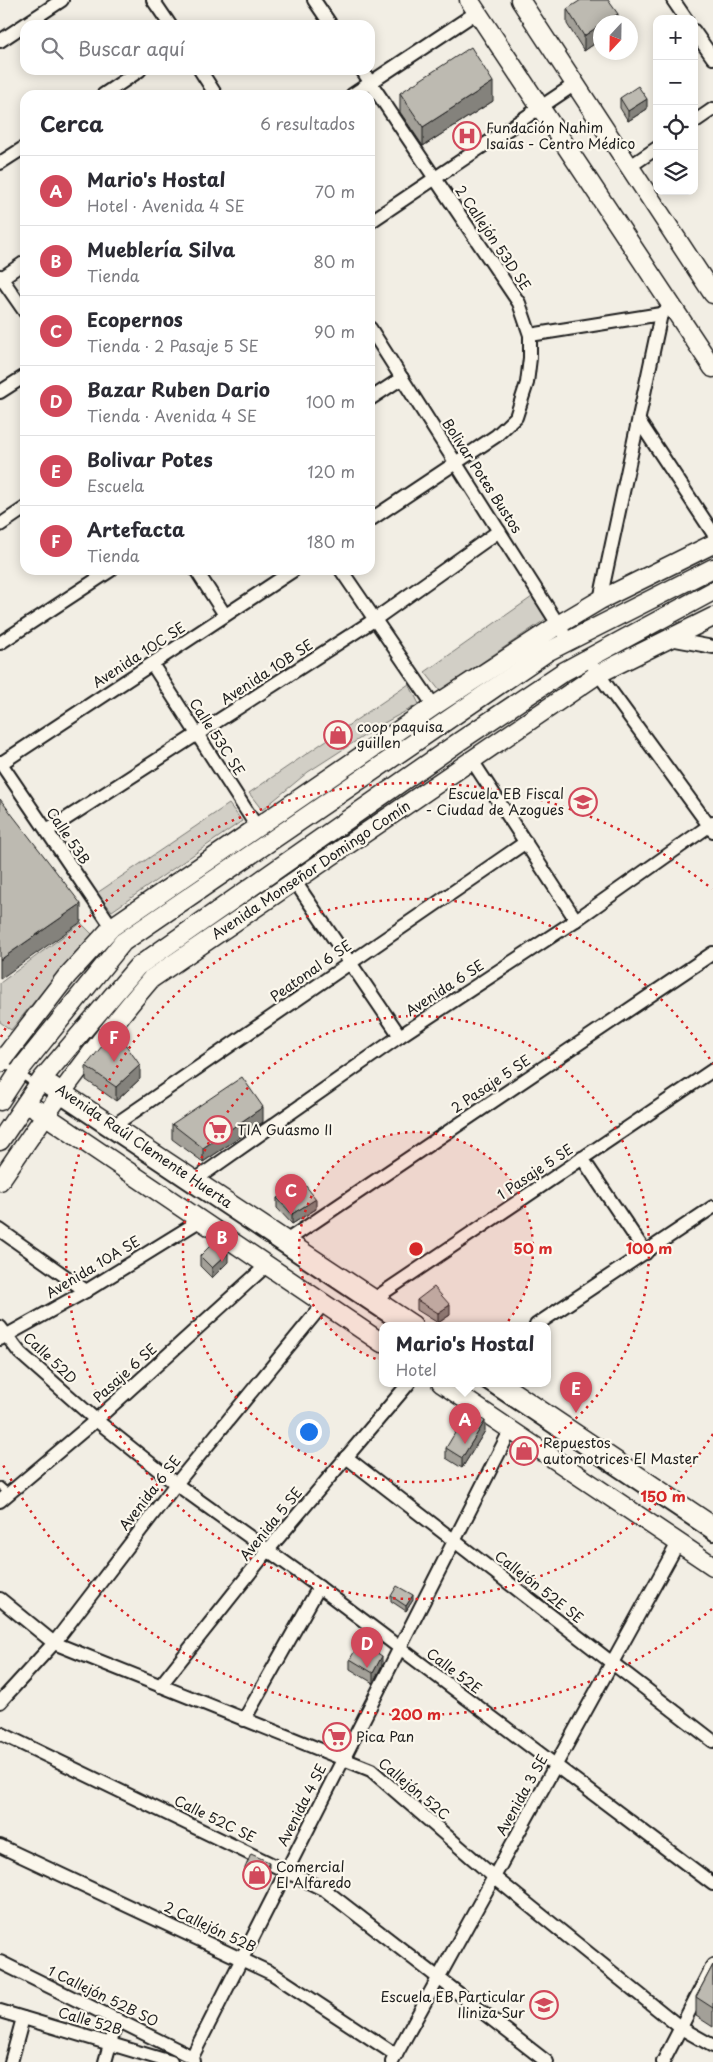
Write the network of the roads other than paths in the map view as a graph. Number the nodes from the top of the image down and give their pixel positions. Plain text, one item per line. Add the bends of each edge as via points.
1 (62, 0) edge
2 (153, 0) edge
3 (314, 0) edge
4 (520, 0) edge
5 (673, 0) edge
6 (473, 6) edge
7 (683, 15) edge
8 (32, 20) edge
9 (167, 20) edge
10 (328, 20) edge
11 (20, 28) edge
12 (698, 37) edge
13 (0, 41) edge
14 (713, 58) edge
15 (133, 75) edge
16 (203, 75) edge
17 (365, 75) edge
18 (370, 82) junction
19 (575, 84) junction
20 (110, 90) edge
21 (213, 90) edge
22 (359, 90) edge
23 (540, 108) junction
24 (713, 109) edge
25 (698, 119) edge
26 (20, 150) edge
27 (654, 150) edge
28 (0, 163) edge
29 (629, 167) junction
30 (434, 179) junction
31 (375, 219) edge
32 (20, 265) edge
33 (0, 278) edge
34 (713, 294) edge
35 (20, 305) edge
36 (667, 311) junction
37 (530, 335) junction
38 (375, 336) edge
39 (713, 368) edge
40 (402, 378) junction
41 (20, 379) edge
42 (0, 392) edge
43 (375, 396) edge
44 (639, 420) junction
45 (456, 463) junction
46 (20, 511) edge
47 (375, 517) edge
48 (0, 525) edge
49 (499, 530) junction
50 (713, 533) edge
51 (713, 544) edge
52 (713, 568) edge
53 (103, 575) edge
54 (199, 575) edge
55 (286, 575) edge
56 (344, 575) edge
57 (713, 591) edge
58 (600, 600) junction
59 (226, 615) junction
60 (713, 617) edge
61 (374, 620) junction
62 (558, 625) junction
63 (670, 639) junction
64 (568, 640) junction
65 (0, 643) edge
66 (713, 647) edge
67 (587, 658) junction
68 (152, 664) junction
69 (598, 674) junction
70 (434, 706) junction
71 (197, 735) junction
72 (470, 759) junction
73 (0, 763) edge
74 (257, 827) junction
75 (712, 827) edge
76 (47, 832) junction
77 (526, 842) junction
78 (213, 858) junction
79 (223, 874) junction
80 (296, 882) junction
81 (576, 920) junction
82 (112, 927) junction
83 (713, 953) edge
84 (350, 962) junction
85 (400, 1036) junction
86 (1, 1058) edge
87 (21, 1069) junction
88 (713, 1070) edge
89 (40, 1082) junction
90 (2, 1092) edge
91 (58, 1095) junction
92 (26, 1102) junction
93 (44, 1115) junction
94 (113, 1126) junction
95 (0, 1141) edge
96 (582, 1158) junction
97 (195, 1180) junction
98 (0, 1181) edge
99 (713, 1207) edge
100 (201, 1220) junction
101 (0, 1230) edge
102 (286, 1241) junction
103 (646, 1253) junction
104 (267, 1265) junction
105 (86, 1291) junction
106 (374, 1299) junction
107 (324, 1303) junction
108 (392, 1322) edge
109 (408, 1322) edge
110 (541, 1322) edge
111 (2, 1334) edge
112 (379, 1341) edge
113 (406, 1387) edge
114 (447, 1387) edge
115 (488, 1387) edge
116 (506, 1387) edge
117 (96, 1420) junction
118 (511, 1430) junction
119 (346, 1457) junction
120 (176, 1484) junction
121 (3, 1494) edge
122 (713, 1526) edge
123 (713, 1537) edge
124 (454, 1539) junction
125 (678, 1543) junction
126 (268, 1550) junction
127 (713, 1566) edge
128 (319, 1587) junction
129 (0, 1599) edge
130 (54, 1643) junction
131 (399, 1648) junction
132 (611, 1664) junction
133 (160, 1686) junction
134 (0, 1702) edge
135 (244, 1720) junction
136 (0, 1733) edge
137 (713, 1741) edge
138 (342, 1760) junction
139 (555, 1765) junction
140 (0, 1846) edge
141 (287, 1870) junction
142 (494, 1877) junction
143 (713, 1884) edge
144 (242, 1958) junction
145 (0, 1962) edge
146 (713, 1965) edge
147 (439, 1977) junction
148 (0, 2011) edge
149 (23, 2018) junction
150 (117, 2019) junction
151 (681, 2028) junction
152 (110, 2042) junction
153 (713, 2046) edge
154 (394, 2058) edge
155 (192, 2059) edge
156 (11, 2062) edge
157 (105, 2062) edge
158 (171, 2062) edge
159 (547, 2062) edge
160 (663, 2062) edge

1 - 8 street
2 - 9 street
3 - 10 street
4 - 19 main road
5 - 7 street
6 - 18 street
6 - 23 main road
11 - 13 street
12 - 14 street
15 - 20 street
16 - 21 street
17 - 18 street, 2 Callejón 53D SE
18 - 22 street
18 - 30 street, 2 Callejón 53D SE
19 - 23 street
19 - 29 main road
23 - 30 street
23 - 36 main road
24 - 25 street
26 - 28 street
27 - 29 street
29 - 34 main road
30 - 31 street
30 - 37 street, 2 Callejón 53D SE via 519,303
32 - 33 street
33 - 35 street
36 - 37 street
36 - 39 main road
36 - 44 street
37 - 45 street, 2 Callejón 53D SE via 527,383 516,417 496,436
38 - 40 street, Bolivar Potes Bustos
40 - 43 street
40 - 45 street, Bolivar Potes Bustos
41 - 42 street
44 - 50 street
44 - 58 street
45 - 47 street
45 - 49 street, Bolivar Potes Bustos
46 - 48 street
49 - 61 street, Avenida 10B SE
49 - 62 street, Bolivar Potes Bustos
51 - 58 main road
52 - 64 main road
53 - 65 street
54 - 59 street
55 - 59 street, Avenida 10C SE
56 - 61 street
57 - 67 main road, Avenida Monseñor Domingo Comín
58 - 62 main road
59 - 68 street, Avenida 10C SE
60 - 63 main road, Avenida Monseñor Domingo Comín
61 - 70 street
61 - 71 street, Avenida 10B SE
62 - 64 street, Bolivar Potes Bustos
62 - 70 main road
63 - 66 street
63 - 69 main road, Avenida Monseñor Domingo Comín
64 - 79 main road
67 - 69 street
67 - 89 main road, Avenida Monseñor Domingo Comín via 460,741 137,966
68 - 71 street, Calle 53C SE
68 - 73 street, Avenida 10C SE
69 - 72 main road, Avenida Monseñor Domingo Comín
69 - 75 street
70 - 74 main road
71 - 74 street, Calle 53C SE
71 - 76 street, Avenida 10B SE
72 - 77 street
72 - 80 main road, Avenida Monseñor Domingo Comín
73 - 76 street, Calle 53B
74 - 78 main road
75 - 81 street, Avenida 6 SE
76 - 82 street, Calle 53B
77 - 81 street
77 - 84 street, Peatonal 6 SE
78 - 79 main road
78 - 82 main road
79 - 87 main road via 123,942
80 - 84 street
80 - 91 main road, Avenida Monseñor Domingo Comín via 151,980 116,1019
81 - 85 street, Avenida 6 SE
82 - 86 main road via 67,976
83 - 102 street, 2 Pasaje 5 SE
84 - 85 street
84 - 94 street, Peatonal 6 SE
85 - 97 street, Avenida 6 SE
86 - 87 main road, Avenida Raúl Clemente Huerta
87 - 89 main road, Avenida Raúl Clemente Huerta
87 - 90 main road
88 - 96 street, 1 Pasaje 5 SE
89 - 91 main road, Avenida Raúl Clemente Huerta
89 - 92 main road, Avenida Monseñor Domingo Comín
90 - 92 main road
91 - 93 main road, Avenida Monseñor Domingo Comín
91 - 94 main road, Avenida Raúl Clemente Huerta
91 - 108 lane
92 - 93 main road
92 - 95 main road, Avenida Monseñor Domingo Comín
93 - 98 main road, Avenida Monseñor Domingo Comín
93 - 100 main road
94 - 97 main road, Avenida Raúl Clemente Huerta
96 - 103 street
96 - 106 street, 1 Pasaje 5 SE
97 - 102 main road, Avenida Raúl Clemente Huerta
99 - 103 street
100 - 104 main road
100 - 105 street, Avenida 10A SE
101 - 105 street
102 - 106 main road, Avenida Raúl Clemente Huerta
103 - 110 street
104 - 107 main road
104 - 117 street, Pasaje 6 SE
105 - 111 street, Avenida 10A SE
106 - 109 main road, Avenida Raúl Clemente Huerta
107 - 112 main road
107 - 120 street, Avenida 6 SE
111 - 117 street, Calle 52D
113 - 119 street, Avenida 5 SE
114 - 118 main road
115 - 123 lane
116 - 122 main road
117 - 120 street, Calle 52D
117 - 121 street, Pasaje 6 SE
118 - 124 street, Avenida 4 SE
118 - 125 main road
119 - 124 street, Callejón 52E SE
119 - 126 street, Avenida 5 SE
120 - 126 street, Calle 52E
120 - 130 street, Avenida 6 SE
124 - 131 street, Avenida 4 SE
124 - 132 street, Callejón 52E SE
125 - 127 main road
125 - 132 street, Avenida 3 SE
126 - 128 street, Calle 52E
126 - 133 street, Avenida 5 SE
128 - 131 street, Calle 52E
128 - 135 street
129 - 130 street, Callejón 52C
130 - 133 street, Callejón 52C
130 - 134 street, Avenida 6 SE
131 - 138 street, Avenida 4 SE
131 - 139 street, Calle 52E
132 - 137 street, Callejón 52E SE
132 - 139 street, Avenida 3 SE
133 - 135 street, Callejón 52C
135 - 138 street, Callejón 52C
136 - 141 street, Calle 52C SE
138 - 141 street, Avenida 4 SE
138 - 142 street, Callejón 52C via 371,1770
139 - 142 street, Avenida 3 SE
139 - 143 street, Calle 52E
140 - 144 street, 2 Callejón 52B
141 - 144 street, Avenida 4 SE
141 - 147 street, Calle 52C SE via 325,1890
142 - 147 street, Avenida 3 SE
142 - 151 street, Callejón 52C
144 - 154 street, 2 Callejón 52B via 273,1974
144 - 155 street, Avenida 4 SE
145 - 150 street, 1 Callejón 52B SO
146 - 151 street
147 - 154 street, Avenida 3 SE
147 - 159 street, Calle 52C SE
148 - 149 street, Calle 52B
149 - 152 street, Calle 52B
149 - 156 street
150 - 152 street
150 - 155 street, 1 Callejón 52B SO
151 - 153 street, Callejón 52C
151 - 160 street
152 - 157 street
152 - 158 street, Calle 52B

